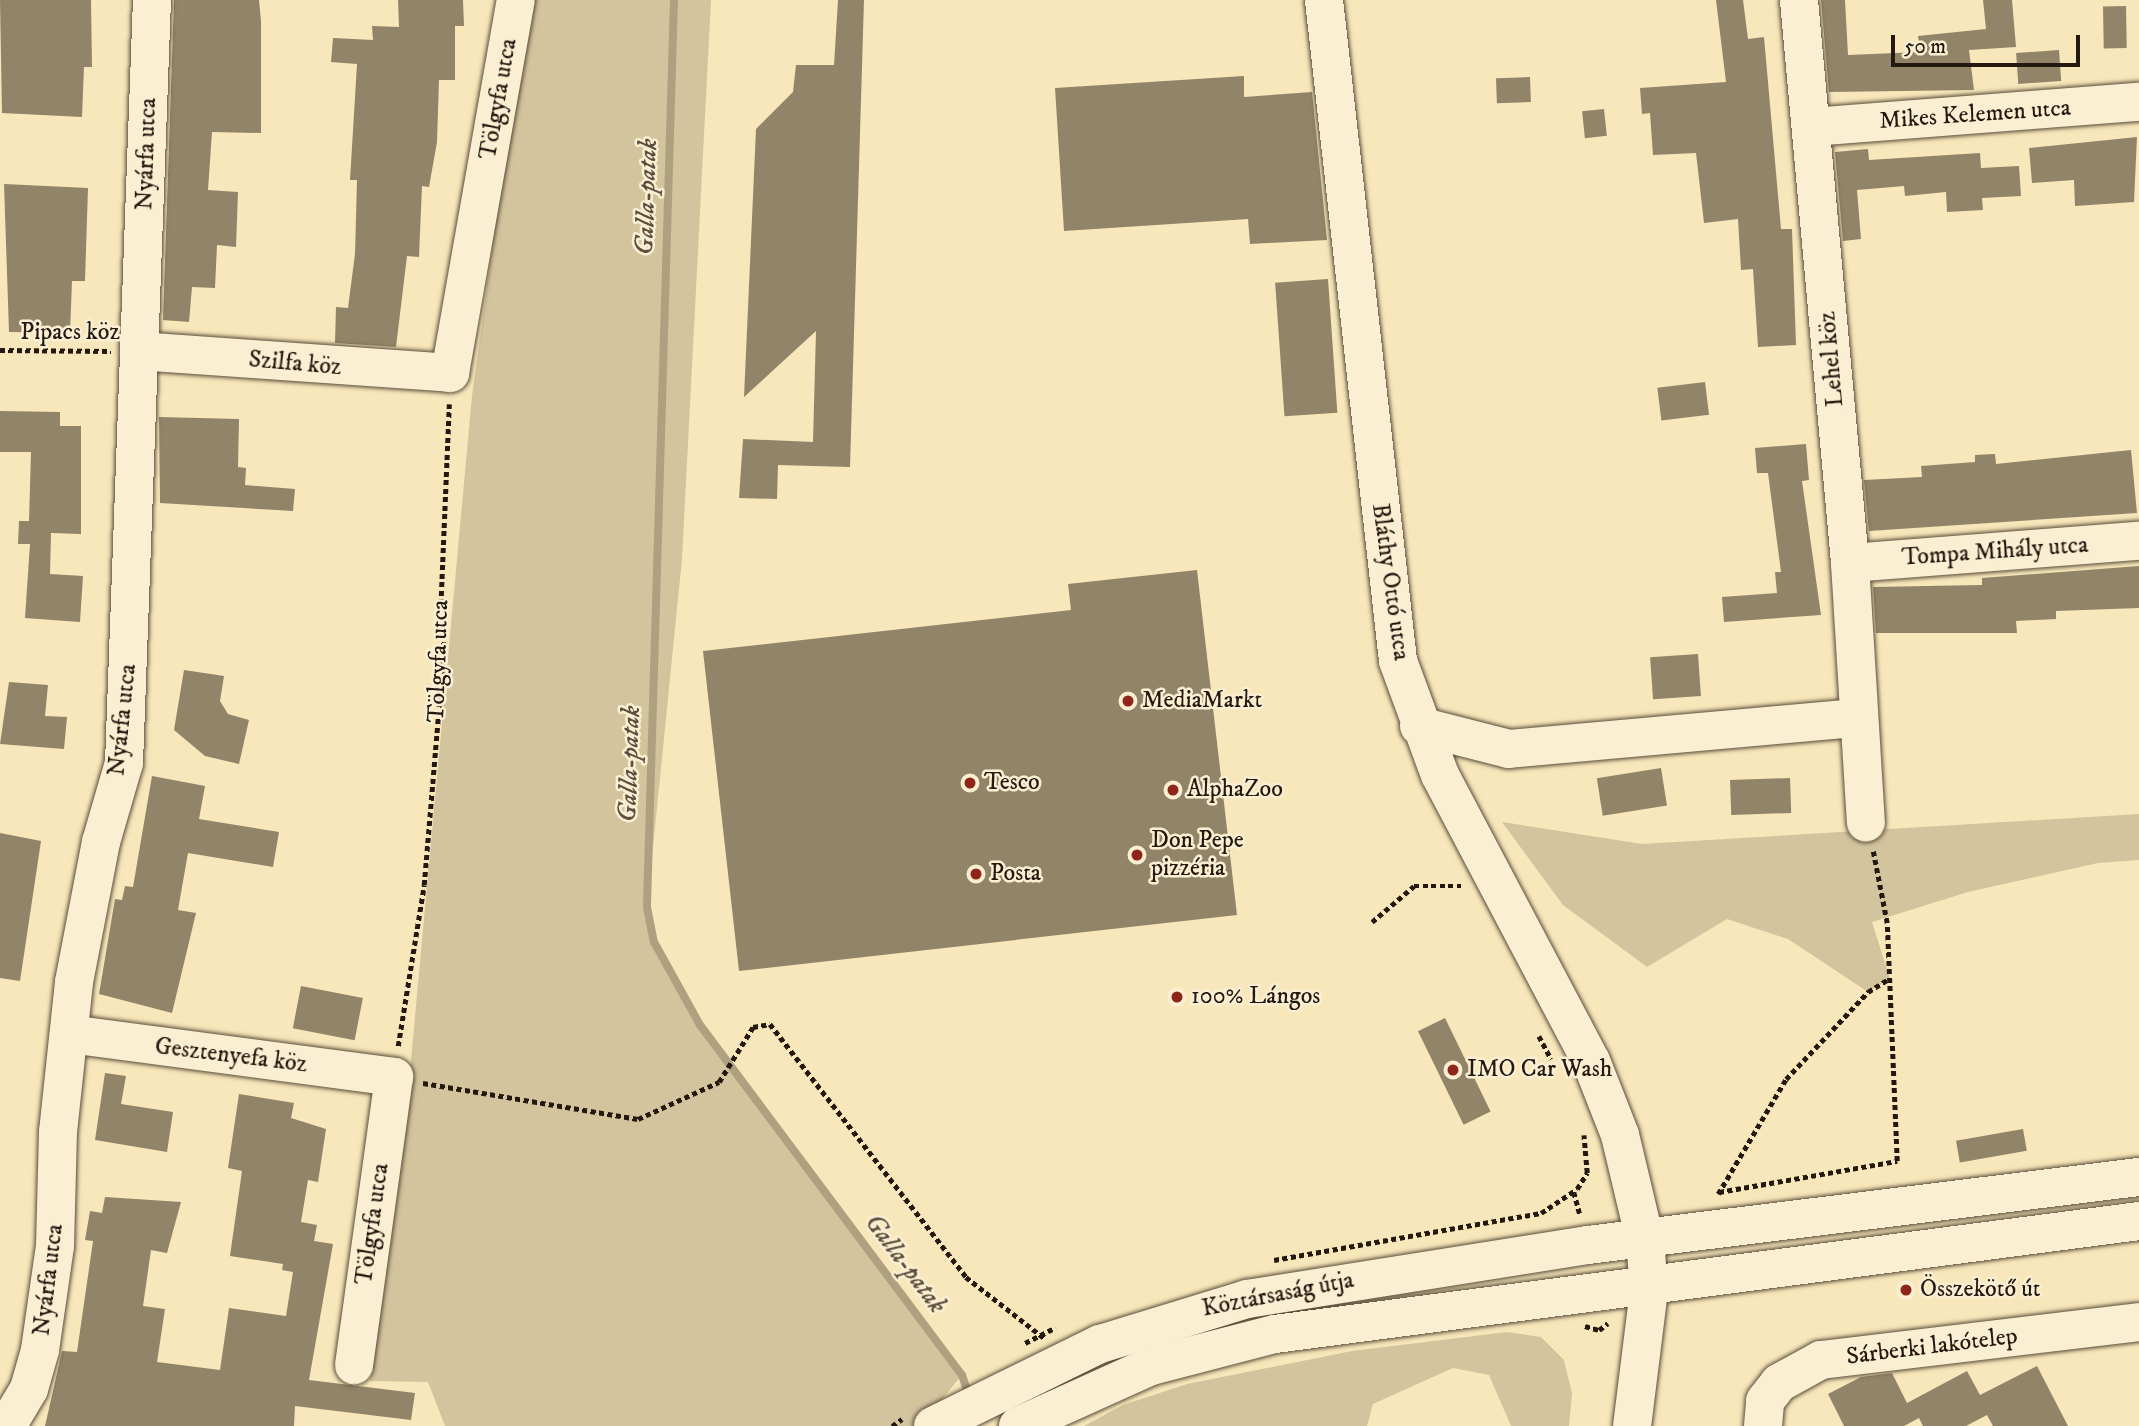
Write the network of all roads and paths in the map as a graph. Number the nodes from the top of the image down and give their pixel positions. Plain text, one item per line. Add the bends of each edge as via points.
1 (152, 0) edge
2 (516, 0) edge
3 (1324, 0) edge
4 (1799, 0) edge
5 (2139, 102) edge
6 (1811, 127) junction
7 (0, 350) edge
8 (139, 351) junction
9 (450, 373) junction
10 (2139, 541) edge
11 (1850, 563) junction
12 (1858, 718) junction
13 (1419, 726) junction
14 (1866, 823) joint
15 (1465, 890) dead end
16 (1372, 922) dead end
17 (1890, 979) junction
18 (1533, 1025) dead end
19 (69, 1034) junction
20 (1555, 1066) dead end
21 (394, 1077) junction
22 (1580, 1121) dead end
23 (2139, 1177) edge
24 (1719, 1192) junction
25 (2139, 1221) edge
26 (1699, 1233) junction
27 (1645, 1240) junction
28 (1258, 1264) dead end
29 (1649, 1290) junction
30 (2139, 1322) edge
31 (1067, 1325) dead end
32 (1021, 1345) dead end
33 (1049, 1348) junction
34 (354, 1365) dead end
35 (1023, 1423) edge
36 (936, 1425) edge
37 (7, 1426) edge
38 (1632, 1426) edge
39 (1763, 1426) edge

1 - 8 street, Nyárfa utca
2 - 9 street, Tölgyfa utca
3 - 13 street, Bláthy Ottó utca via 1387,597
4 - 6 street, Lehel köz
5 - 6 street, Mikes Kelemen utca
6 - 11 street, Lehel köz
7 - 8 path, Pipacs köz
8 - 9 street, Szilfa köz
8 - 19 street, Nyárfa utca via 124,763 101,842
9 - 21 path, Tölgyfa utca via 440,621 444,647 424,885
10 - 11 street, Tompa Mihály utca
11 - 12 street, Lehel köz
12 - 13 street via 1509,749
12 - 14 street, Lehel köz
13 - 27 street, Bláthy Ottó utca via 1591,1061 1620,1135
14 - 17 path via 1887,923
15 - 16 path via 1458,883 1414,886
17 - 24 path via 1868,992 1786,1079
17 - 24 path via 1897,1161
18 - 20 path
19 - 21 street, Gesztenyefa köz
19 - 37 street, Nyárfa utca via 47,1310 29,1389
21 - 33 path via 638,1119 669,1110 719,1082 752,1027 770,1024 966,1277
21 - 34 street, Tölgyfa utca
22 - 28 path via 1587,1173 1577,1189 1541,1213
23 - 26 street
24 - 26 path
25 - 29 street
26 - 27 street
27 - 29 street, Bláthy Ottó utca
27 - 33 street, Köztársaság útja via 1247,1299
29 - 35 street, Köztársaság útja via 1275,1334 1151,1366
29 - 38 street, Bláthy Ottó utca
30 - 39 street, Sárberki lakótelep via 1821,1360 1779,1383 1765,1401
31 - 33 path
32 - 33 path
33 - 36 street, Köztársaság útja via 1013,1385

